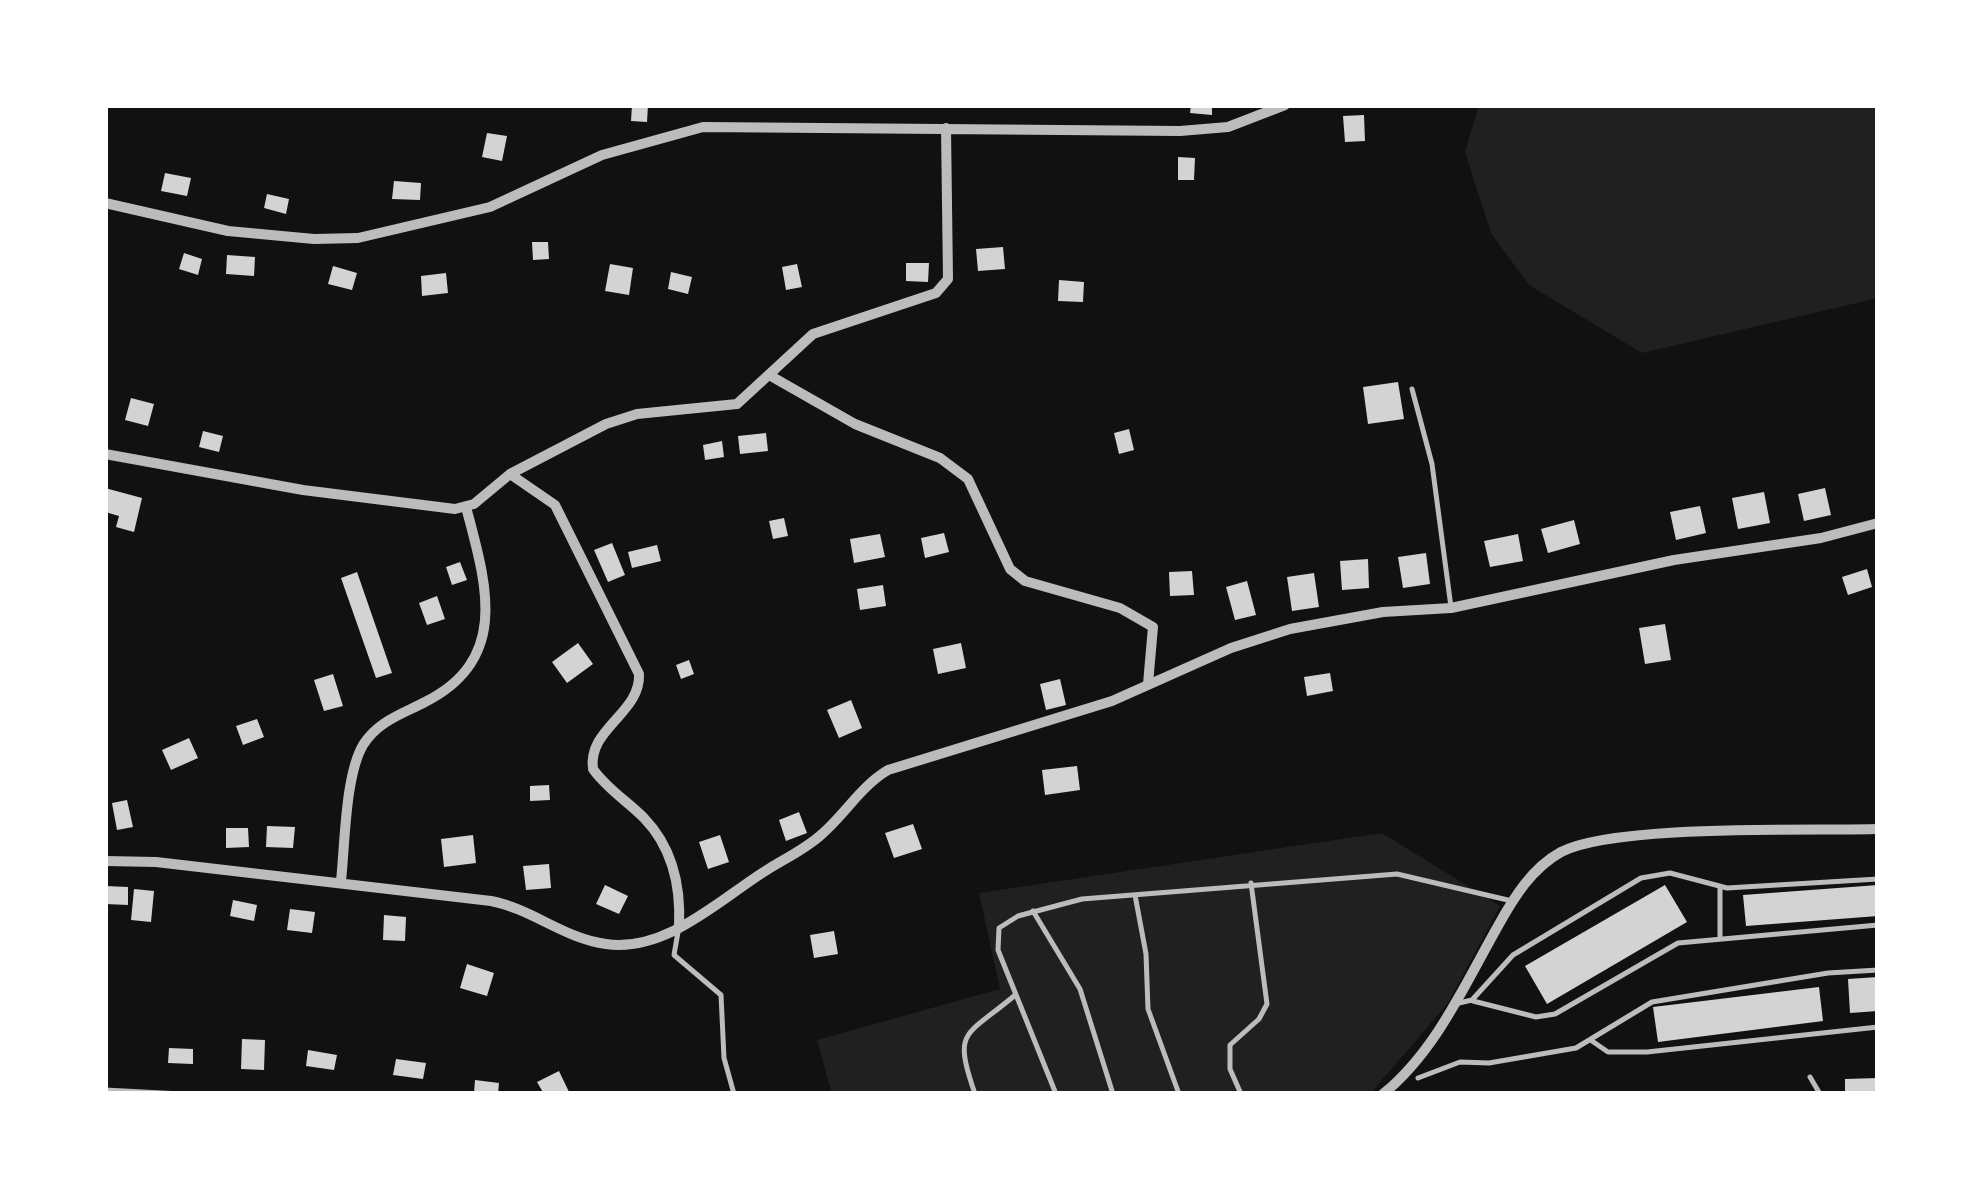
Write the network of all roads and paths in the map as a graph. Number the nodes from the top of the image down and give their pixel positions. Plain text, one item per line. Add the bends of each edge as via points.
1 (1286, 105) edge
2 (946, 128) junction
3 (105, 203) edge
4 (769, 375) junction
5 (1412, 389) dead end
6 (105, 454) edge
7 (510, 474) junction
8 (466, 508) junction
9 (1878, 524) edge
10 (1451, 608) junction
11 (1148, 684) junction
12 (1878, 830) edge
13 (105, 861) edge
14 (1878, 879) edge
15 (341, 881) junction
16 (1251, 882) junction
17 (1720, 886) junction
18 (1135, 895) junction
19 (1512, 901) junction
20 (1033, 912) junction
21 (1878, 925) edge
22 (679, 927) junction
23 (1720, 937) junction
24 (1878, 970) edge
25 (1014, 996) junction
26 (1472, 1000) junction
27 (1456, 1004) junction
28 (1878, 1026) edge
29 (1592, 1040) junction
30 (1810, 1077) dead end
31 (1418, 1078) dead end
32 (105, 1090) edge
33 (181, 1094) edge
34 (734, 1094) edge
35 (975, 1094) edge
36 (1056, 1094) edge
37 (1113, 1094) edge
38 (1179, 1094) edge
39 (1241, 1094) edge
40 (1383, 1094) edge
41 (1820, 1094) edge

1 - 2 street via 1228,127 1180,131
2 - 3 street via 703,127 602,155 490,207 358,238 228,231
2 - 4 street via 948,279 936,293 813,334
4 - 7 street via 737,404 637,414
4 - 11 street via 855,424 940,458 968,479 1010,568 1025,581 1120,608 1154,627
5 - 10 lane via 1432,464
6 - 8 street via 303,490
7 - 8 street
7 - 22 street via 555,506 639,674 637,694 594,746 593,768 663,844 680,897
8 - 15 street via 486,591 482,642 461,678 386,721 364,745
9 - 10 street
10 - 11 street via 1290,629
11 - 22 street via 888,770 822,835
12 - 19 street via 1624,837 1564,850 1535,871
13 - 15 street
14 - 17 lane
15 - 22 street via 508,904 609,945 646,941
16 - 18 lane
16 - 19 lane via 1397,874
16 - 39 lane via 1267,1004 1230,1045 1230,1069
17 - 23 lane
17 - 26 lane via 1670,873 1641,878 1514,956
18 - 20 lane
18 - 38 lane via 1148,1008
19 - 27 street
20 - 25 lane via 1006,921 996,937
20 - 37 lane via 1080,989
21 - 23 lane
22 - 34 lane via 674,954 720,995
23 - 26 lane via 1678,943 1555,1014 1536,1017
24 - 29 lane via 1652,1002
25 - 35 lane via 962,1048
25 - 36 lane
26 - 27 lane
27 - 40 street via 1402,1079
28 - 29 lane via 1647,1052 1608,1052
29 - 31 lane via 1489,1063 1460,1062
30 - 41 lane
32 - 33 lane

